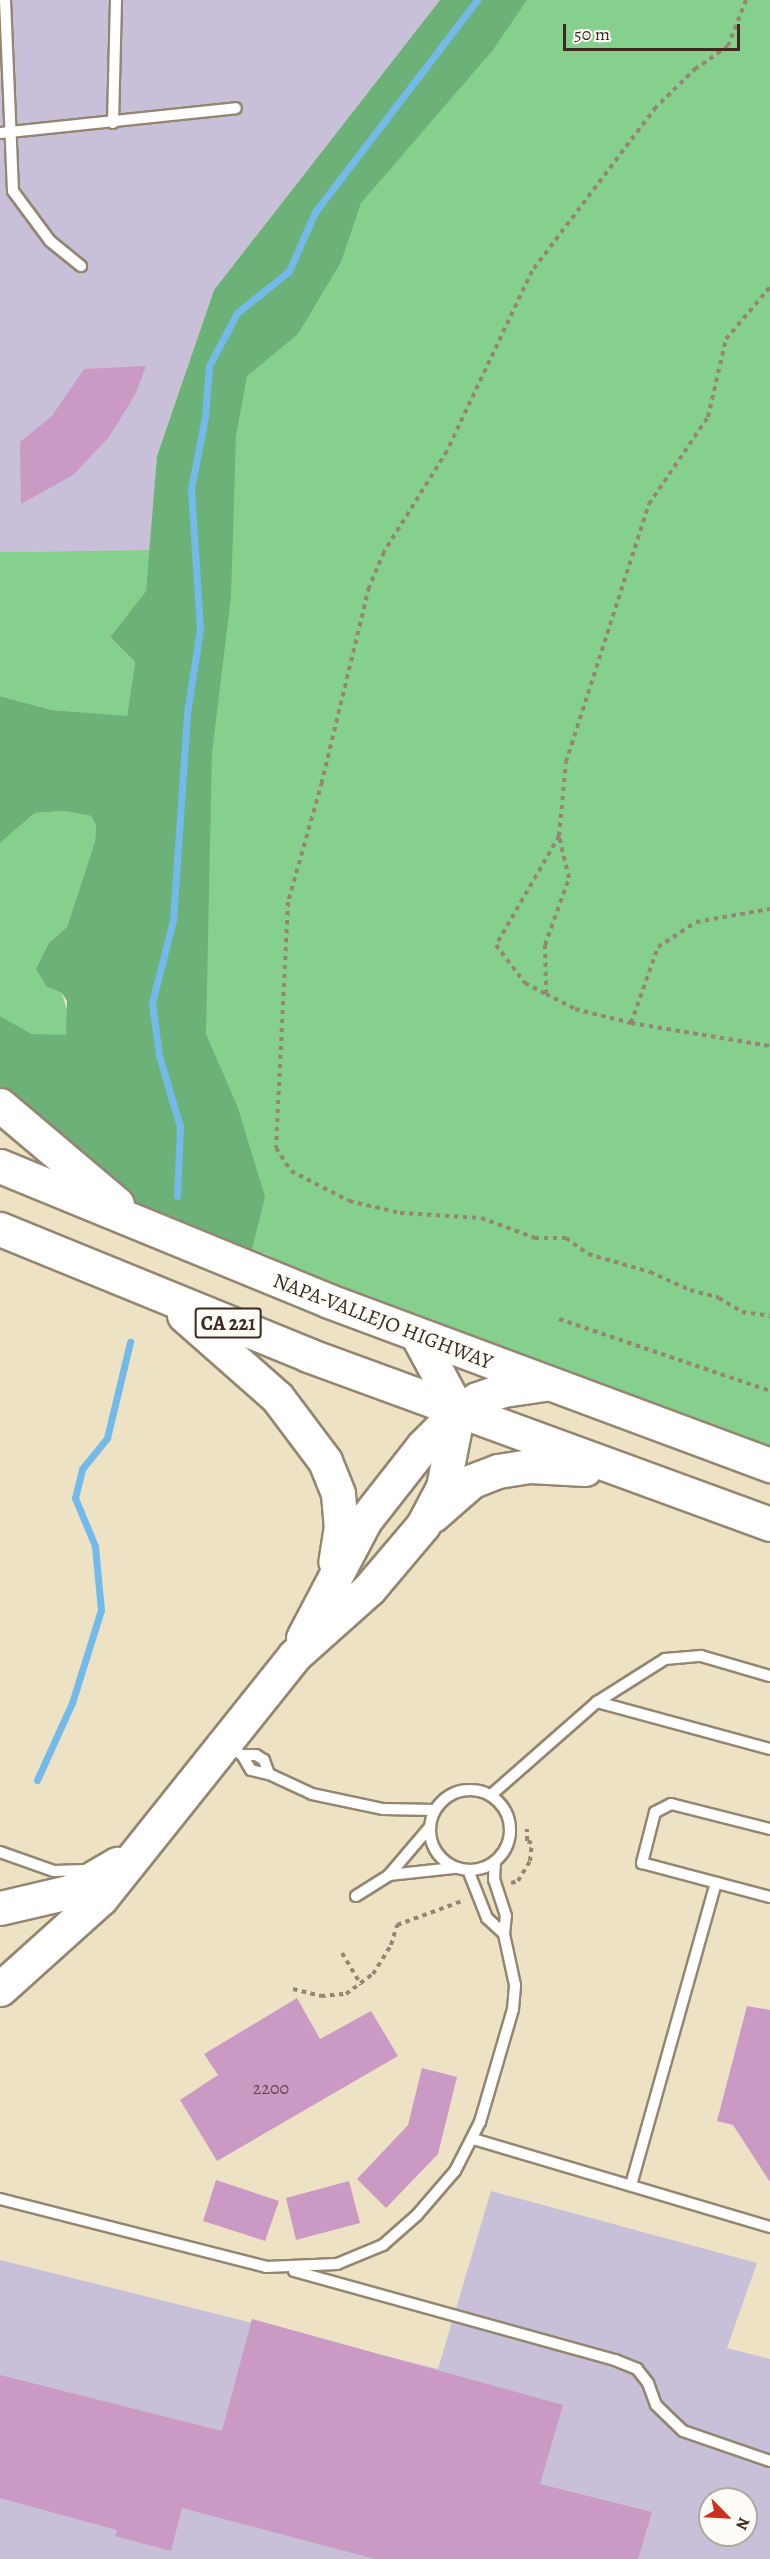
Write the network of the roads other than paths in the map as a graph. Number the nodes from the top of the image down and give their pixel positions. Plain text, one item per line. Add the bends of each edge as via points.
1 (5, 0) edge
2 (116, 0) edge
3 (236, 108) dead end
4 (113, 123) junction
5 (5, 132) edge
6 (81, 266) dead end
7 (0, 1105) edge
8 (0, 1166) edge
9 (146, 1228) junction
10 (0, 1229) edge
11 (162, 1296) junction
12 (417, 1335) junction
13 (545, 1383) junction
14 (458, 1411) junction
15 (770, 1465) edge
16 (625, 1473) junction
17 (770, 1524) edge
18 (423, 1525) junction
19 (322, 1600) junction
20 (294, 1656) junction
21 (770, 1676) edge
22 (597, 1702) junction
23 (234, 1749) junction
24 (770, 1749) edge
25 (491, 1796) junction
26 (435, 1810) junction
27 (429, 1828) junction
28 (770, 1829) edge
29 (141, 1843) junction
30 (0, 1852) edge
31 (495, 1862) junction
32 (455, 1868) junction
33 (468, 1870) junction
34 (389, 1875) junction
35 (716, 1883) junction
36 (356, 1896) dead end
37 (770, 1896) edge
38 (0, 1908) edge
39 (504, 1934) junction
40 (0, 1989) edge
41 (473, 2139) junction
42 (631, 2185) junction
43 (0, 2199) edge
44 (770, 2227) edge
45 (285, 2269) junction
46 (770, 2461) edge

1 - 5 lane
2 - 4 lane
3 - 4 lane
4 - 5 lane
5 - 6 lane via 13,191 50,241
7 - 9 main road
8 - 9 main road, NAPA-VALLEJO HIGHWAY / CA 221
9 - 12 main road, NAPA-VALLEJO HIGHWAY / CA 221
10 - 11 main road, CA 221
11 - 14 main road, CA 221
11 - 19 main road via 277,1397 325,1461 338,1494 340,1526 336,1559
12 - 13 main road, NAPA-VALLEJO HIGHWAY / CA 221
12 - 14 main road
13 - 14 main road via 502,1390
13 - 15 main road, NAPA-VALLEJO HIGHWAY / CA 221
14 - 16 main road, CA 221
14 - 18 main road via 443,1487
14 - 19 main road via 392,1482 365,1520
16 - 17 main road, CA 221
16 - 18 main road via 530,1466 498,1471 472,1481
18 - 20 main road via 369,1589
19 - 20 main road
20 - 23 main road
21 - 22 lane via 701,1656 665,1659
22 - 24 lane
22 - 25 lane
23 - 26 lane via 251,1770 322,1796 383,1809
23 - 29 main road
25 - 26 lane via 466,1790 448,1797
25 - 31 lane via 500,1804 510,1827 508,1840
26 - 27 lane
27 - 32 lane via 433,1848
27 - 34 lane
28 - 35 lane via 671,1804 655,1812 642,1863
29 - 30 lane via 109,1863 82,1871 54,1871
29 - 38 main road via 107,1872 69,1892
29 - 40 main road via 74,1925
31 - 33 lane
31 - 39 lane via 494,1880 506,1916
32 - 33 lane
32 - 34 lane
33 - 39 lane via 487,1918
34 - 36 lane
35 - 37 lane
35 - 42 lane
39 - 41 lane via 515,1985 513,2008 492,2088
41 - 42 lane
41 - 45 lane via 455,2171 429,2203 389,2241 337,2264
42 - 44 lane
43 - 45 lane
45 - 46 lane via 637,2369 656,2404 683,2431

